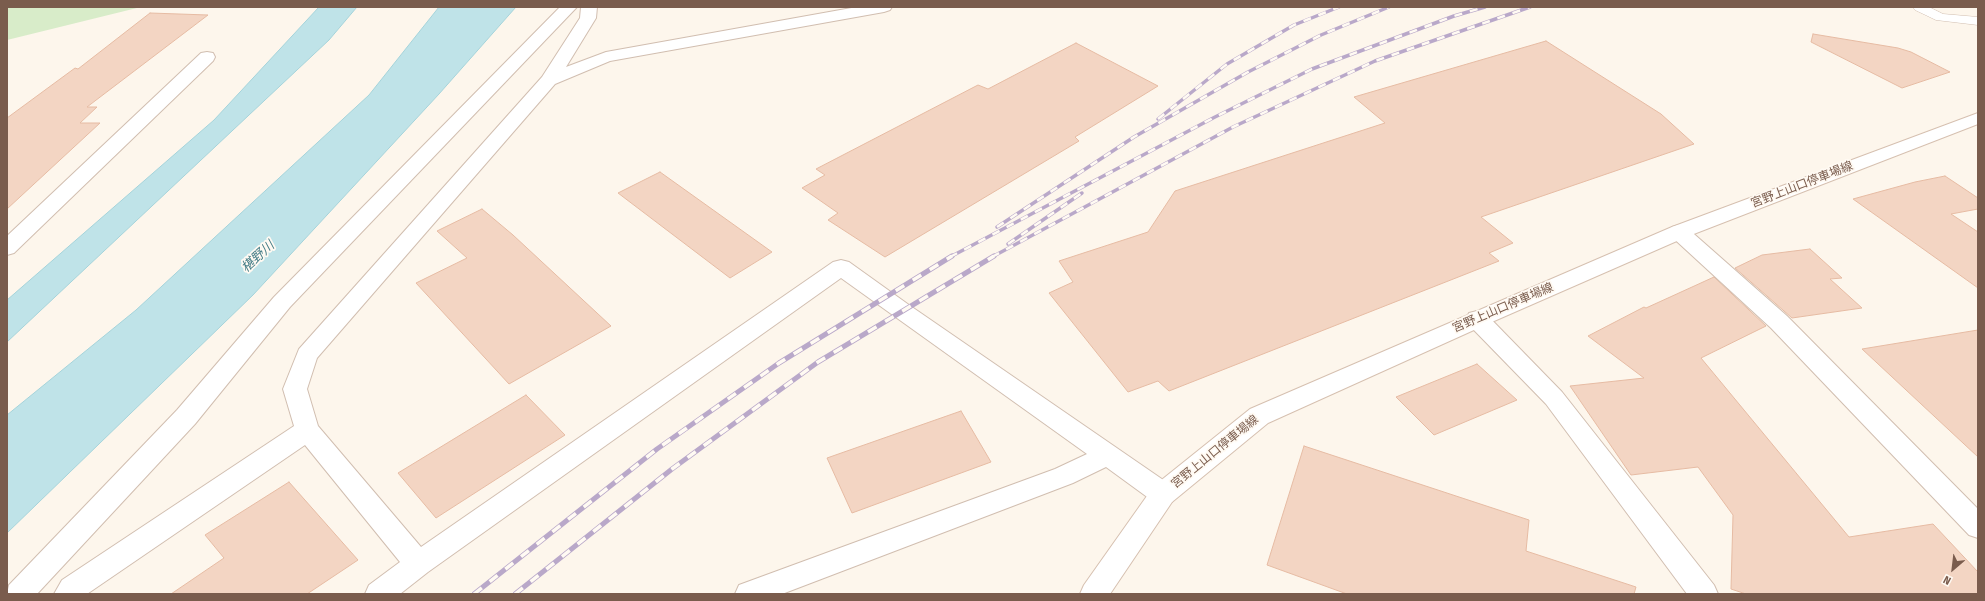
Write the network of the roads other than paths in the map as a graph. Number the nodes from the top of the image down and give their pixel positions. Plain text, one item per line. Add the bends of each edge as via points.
1 (569, 7) edge
2 (589, 7) edge
3 (884, 7) edge
4 (1919, 7) edge
5 (1978, 21) edge
6 (207, 57) dead end
7 (549, 80) junction
8 (1978, 118) edge
9 (1679, 232) junction
10 (7, 248) edge
11 (1477, 319) junction
12 (307, 430) junction
13 (1108, 455) junction
14 (1163, 494) junction
15 (1978, 527) edge
16 (418, 564) junction
17 (19, 594) edge
18 (68, 594) edge
19 (380, 594) edge
20 (749, 594) edge
21 (1094, 594) edge
22 (1704, 594) edge

1 - 17 street via 282,302 186,417
2 - 7 street via 588,18
3 - 7 street via 606,57
4 - 5 lane via 1940,17
6 - 10 street
7 - 12 street via 307,355 295,390
8 - 9 street, 宮野上山口停車場線
9 - 11 street, 宮野上山口停車場線
9 - 15 street via 1779,322
11 - 14 street, 宮野上山口停車場線 via 1259,416
11 - 22 street via 1554,398
12 - 16 street
12 - 18 street
13 - 14 street
13 - 16 street via 901,312 841,267
13 - 20 street via 1064,476
14 - 21 street, 宮野上山口停車場線
16 - 19 street

